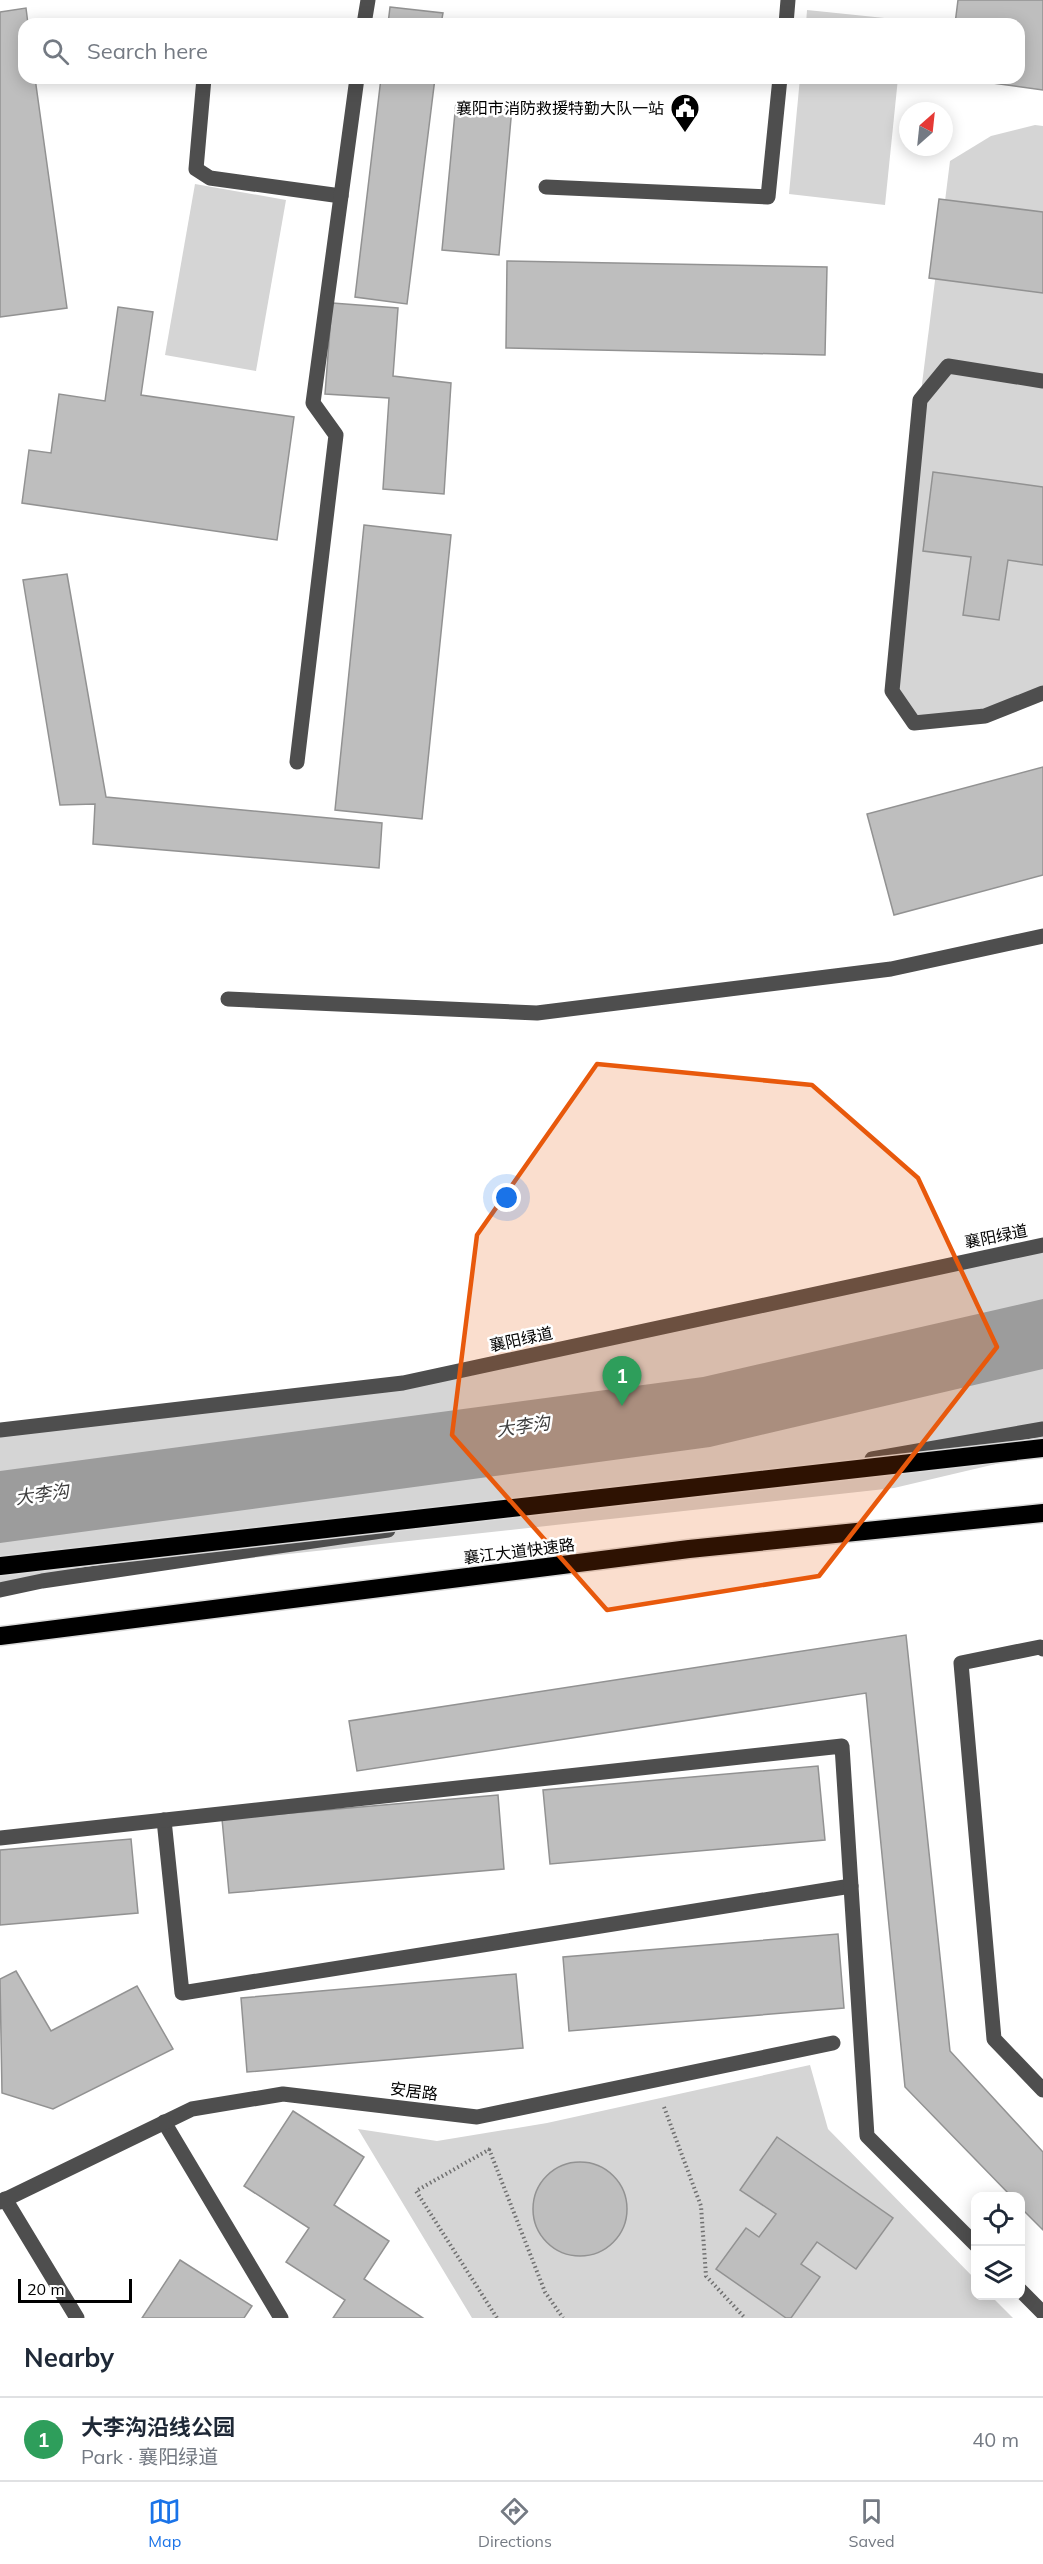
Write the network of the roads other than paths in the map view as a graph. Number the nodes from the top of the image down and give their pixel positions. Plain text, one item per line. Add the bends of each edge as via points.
1 (368, 0) edge
2 (788, 0) edge
3 (365, 18) edge
4 (786, 18) edge
5 (203, 84) edge
6 (356, 84) edge
7 (779, 84) edge
8 (546, 187) dead end
9 (341, 196) junction
10 (1043, 381) edge
11 (1043, 693) edge
12 (297, 762) dead end
13 (1043, 936) edge
14 (228, 999) dead end
15 (1043, 1245) edge
16 (1043, 1429) edge
17 (0, 1430) edge
18 (1043, 1448) edge
19 (1043, 1513) edge
20 (0, 1566) edge
21 (0, 1590) edge
22 (0, 1636) edge
23 (1043, 1649) edge
24 (164, 1820) junction
25 (0, 1838) edge
26 (851, 1886) junction
27 (833, 2043) dead end
28 (1043, 2090) edge
29 (164, 2122) junction
30 (3, 2200) edge
31 (971, 2241) edge
32 (1025, 2295) edge
33 (1043, 2313) edge
34 (77, 2318) edge
35 (281, 2318) edge

1 - 3 street
2 - 4 street
5 - 9 street via 196,170 210,178
6 - 9 street
7 - 8 street via 768,197
9 - 12 street via 313,403 336,435
10 - 11 street via 948,366 920,400 892,691 914,723 985,716
13 - 14 street via 891,969 537,1013
15 - 17 street, 襄阳绿道 via 403,1383
16 - 21 street via 887,1457
18 - 20 highway, bridge
19 - 22 highway, 襄江大道快速路 via 688,1549
23 - 28 street via 961,1663 994,2039
24 - 25 street
24 - 26 street via 842,1746
24 - 26 street via 182,1992
26 - 31 street via 867,2136
27 - 29 street, 安居路 via 477,2117 283,2094 192,2109
29 - 30 street, 安居路
29 - 35 street
30 - 34 street, 安居路
32 - 33 street

